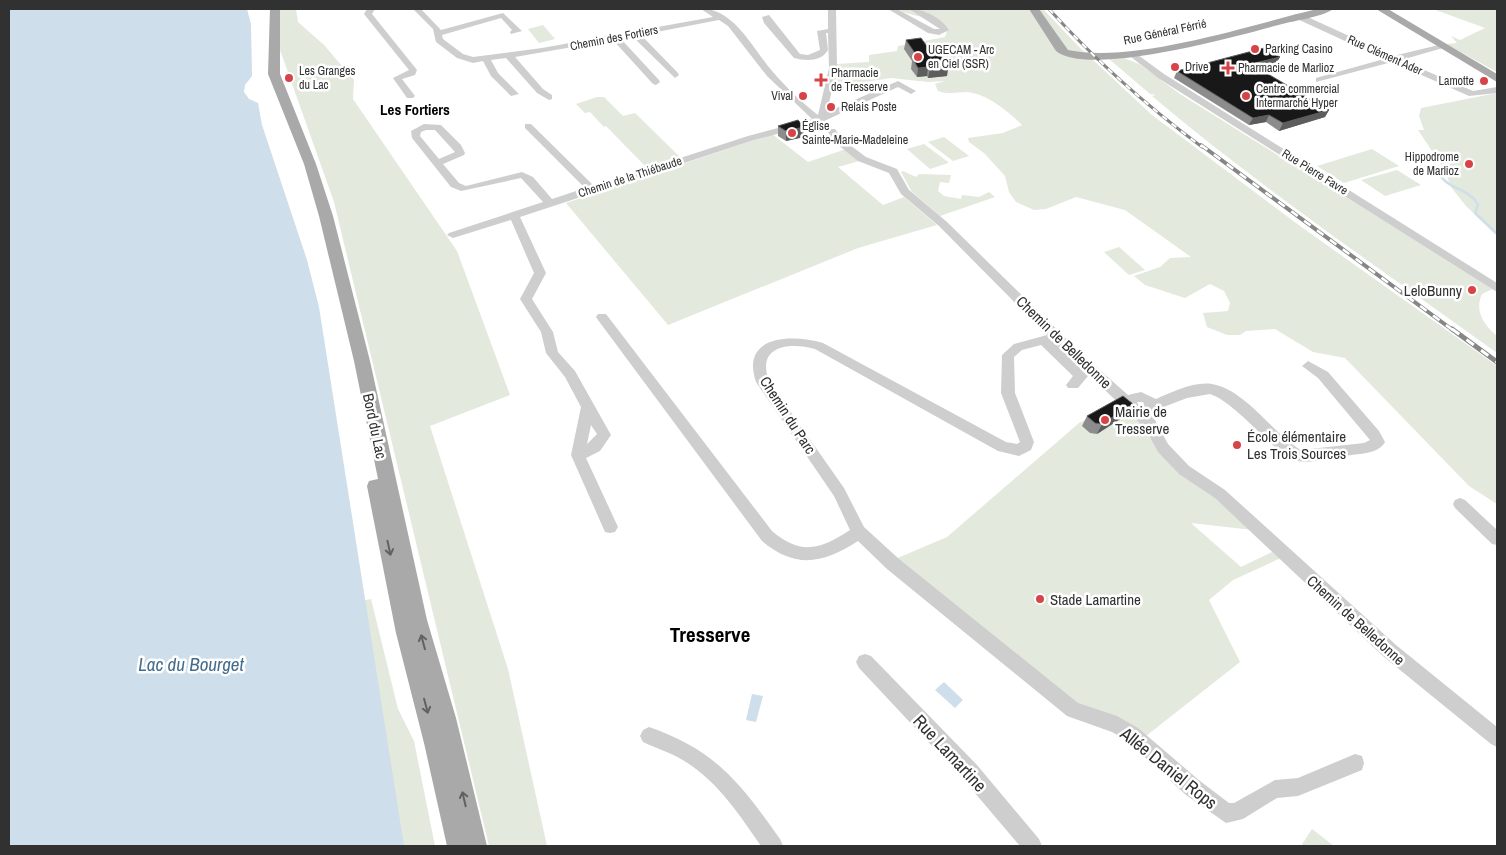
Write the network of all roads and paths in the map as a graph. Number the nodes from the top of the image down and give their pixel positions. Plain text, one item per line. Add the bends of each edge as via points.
1 (267, 9) edge
2 (275, 9) edge
3 (371, 9) edge
4 (705, 9) edge
5 (832, 9) edge
6 (892, 9) edge
7 (913, 9) edge
8 (1034, 9) edge
9 (1328, 9) edge
10 (1381, 9) edge
11 (1397, 9) edge
12 (418, 11) edge
13 (1297, 13) edge
14 (766, 17) dead end
15 (719, 18) junction
16 (832, 31) junction
17 (514, 32) dead end
18 (439, 33) junction
19 (635, 34) junction
20 (616, 38) junction
21 (1438, 45) junction
22 (1134, 55) junction
23 (509, 56) junction
24 (486, 59) junction
25 (1394, 59) junction
26 (270, 66) junction
27 (675, 75) dead end
28 (1319, 80) dead end
29 (1497, 80) edge
30 (656, 82) dead end
31 (1497, 90) edge
32 (911, 91) dead end
33 (514, 94) dead end
34 (410, 96) dead end
35 (549, 97) dead end
36 (819, 120) junction
37 (528, 126) dead end
38 (437, 163) dead end
39 (593, 190) junction
40 (549, 203) junction
41 (514, 215) junction
42 (453, 235) dead end
43 (1497, 288) edge
44 (602, 317) dead end
45 (1050, 339) junction
46 (1308, 366) dead end
47 (1073, 385) dead end
48 (588, 407) junction
49 (1138, 407) junction
50 (578, 455) junction
51 (1460, 504) dead end
52 (610, 527) dead end
53 (859, 532) junction
54 (1497, 539) edge
55 (865, 662) dead end
56 (649, 736) dead end
57 (1497, 738) edge
58 (1355, 763) dead end
59 (459, 846) edge
60 (475, 846) edge
61 (773, 846) edge
62 (1032, 846) edge

1 - 26 main road, Bord du Lac
2 - 26 main road, Bord du Lac
3 - 34 street via 368,14 413,70 397,78
4 - 15 street, Chemin de Belledonne
5 - 16 street
6 - 7 street via 931,32 945,30 942,25
8 - 22 main road, Rue Général Férrié via 1062,50 1076,56
9 - 13 main road, Rue Général Férrié
10 - 21 main road
11 - 21 main road
12 - 18 street, Chemin des Fortiers
13 - 22 main road, Rue Général Férrié
13 - 25 street, Rue Clément Ader via 1330,32
14 - 16 street via 797,56 803,59 822,53 821,31
15 - 19 street, Chemin des Fortiers
15 - 36 street, Chemin de Belledonne via 731,24 774,79
16 - 36 street via 833,68
17 - 18 street via 518,31 503,15
18 - 24 street, Chemin des Fortiers via 439,40 460,56
19 - 20 street, Chemin des Fortiers
19 - 27 street
20 - 23 street, Chemin des Fortiers
20 - 30 street
21 - 25 street
21 - 29 main road
22 - 43 street, Rue Pierre Favre via 1160,76
23 - 24 street, Chemin des Fortiers
23 - 35 street
24 - 33 street via 494,74
25 - 28 street
25 - 31 street, Rue Clément Ader via 1472,94
26 -> 59 main road, Bord du Lac via 268,87 292,140 314,205 344,330 407,633
60 -> 26 main road, Bord du Lac via 445,718 417,620 358,345 326,216 310,164
32 - 36 street via 898,84
36 - 39 street, Chemin de la Thiébaude via 751,138
36 - 45 street, Chemin de Belledonne via 823,129 832,131 840,142 862,159 893,171 905,192 1004,282
37 - 39 street
38 - 40 street via 454,185 462,189 522,175
39 - 40 street, Chemin de la Thiébaude
40 - 41 street, Chemin de la Thiébaude
41 - 42 street, Chemin de la Thiébaude
41 - 48 street via 540,273 526,298 546,332 552,353 570,374
44 - 53 street via 776,545 792,553 810,554 837,545
45 - 47 street via 1081,376
45 - 49 street, Chemin de Belledonne
45 - 53 street, Chemin du Parc via 1013,349 1008,355 1008,393 1027,442 1023,448 1014,450 819,346 804,341 787,341 764,352 758,368 764,382 839,492
46 - 49 street via 1323,375 1374,435 1376,444 1367,448 1299,456 1225,395 1210,389
48 - 50 street
48 - 50 street via 604,435 595,447
49 - 57 street, Chemin de Belledonne via 1163,448 1184,470 1220,494 1390,651
50 - 52 street
51 - 54 street
53 - 58 street, Allée Daniel Rops via 893,564 1066,706 1132,734 1226,813 1236,812 1275,788 1298,787
55 - 62 street, Rue Lamartine via 970,772
56 - 61 street via 685,750 732,788

